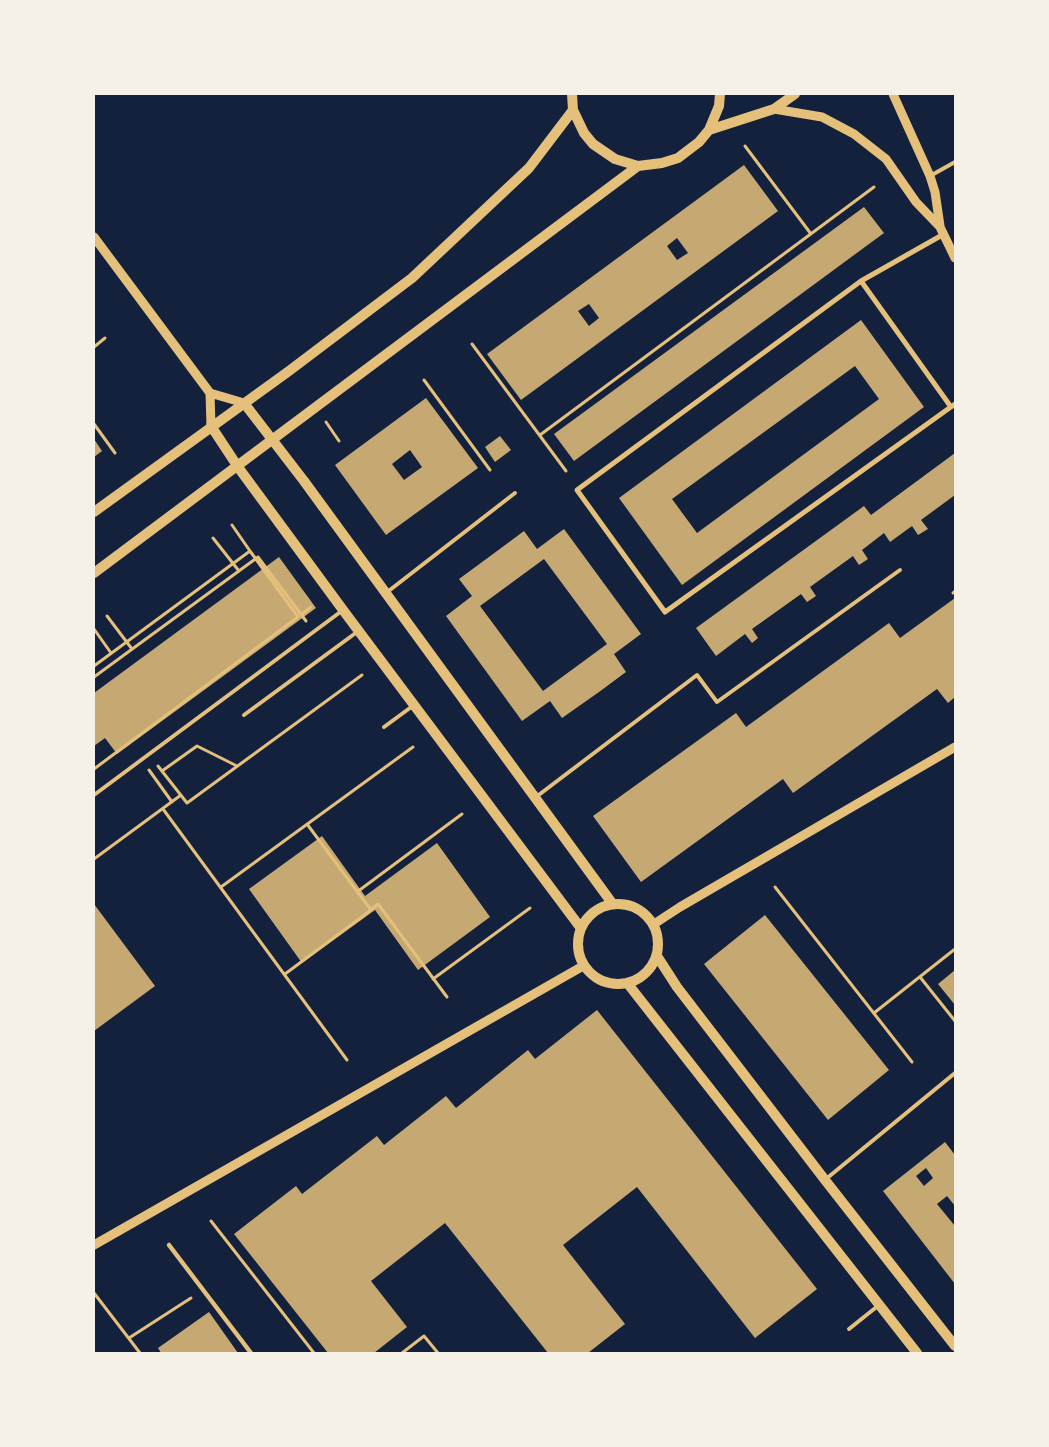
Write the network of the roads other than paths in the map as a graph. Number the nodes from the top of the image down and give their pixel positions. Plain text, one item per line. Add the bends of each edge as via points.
1 (572, 94) edge
2 (720, 94) edge
3 (795, 94) edge
4 (893, 94) edge
5 (774, 109) junction
6 (573, 110) junction
7 (709, 130) junction
8 (955, 162) edge
9 (638, 166) junction
10 (930, 176) junction
11 (942, 230) junction
12 (94, 237) edge
13 (955, 258) edge
14 (861, 281) junction
15 (210, 393) junction
16 (244, 403) junction
17 (953, 405) edge
18 (210, 426) junction
19 (273, 440) junction
20 (238, 467) junction
21 (515, 493) dead end
22 (94, 512) edge
23 (900, 570) dead end
24 (94, 574) edge
25 (386, 593) junction
26 (343, 610) junction
27 (359, 630) junction
28 (414, 705) junction
29 (244, 715) dead end
30 (384, 727) dead end
31 (955, 747) edge
32 (94, 795) edge
33 (536, 797) junction
34 (612, 903) junction
35 (654, 924) junction
36 (580, 927) junction
37 (657, 956) junction
38 (583, 966) junction
39 (628, 984) junction
40 (955, 1073) edge
41 (824, 1180) junction
42 (94, 1245) edge
43 (169, 1245) dead end
44 (879, 1306) junction
45 (849, 1329) dead end
46 (955, 1346) edge
47 (251, 1353) edge
48 (917, 1353) edge

1 - 6 main road
2 - 7 main road via 719,106
3 - 5 main road
4 - 10 street
5 - 7 main road
5 - 11 street via 822,117 854,134 886,159 916,202
6 - 9 main road via 593,144 615,159
6 - 16 main road via 529,168 412,278
7 - 9 main road via 678,158
8 - 10 lane
9 - 19 main road
10 - 11 street
11 - 13 street
11 - 14 street
12 - 15 street
14 - 17 street
14 - 17 street via 577,490 665,612
15 - 16 street
15 - 18 street
16 - 18 main road
16 - 19 main road
18 - 20 main road
18 - 22 main road
19 - 20 main road
19 - 25 main road
20 - 24 main road
20 - 26 main road
21 - 25 lane
23 - 33 lane via 717,702 697,675
25 - 33 main road
26 - 27 main road
26 - 32 lane
27 - 28 main road
27 - 29 lane
28 - 30 lane
28 - 36 main road
31 - 35 street
33 - 34 main road
34 - 35 main road via 636,907
34 - 36 main road via 593,911
35 - 37 main road via 659,939
36 - 38 main road via 577,947
37 - 39 main road via 646,973
37 - 41 main road
38 - 39 main road via 594,978 611,984
38 - 42 street
39 - 44 main road
40 - 41 lane
41 - 46 main road
43 - 47 street
44 - 45 lane
44 - 48 main road

